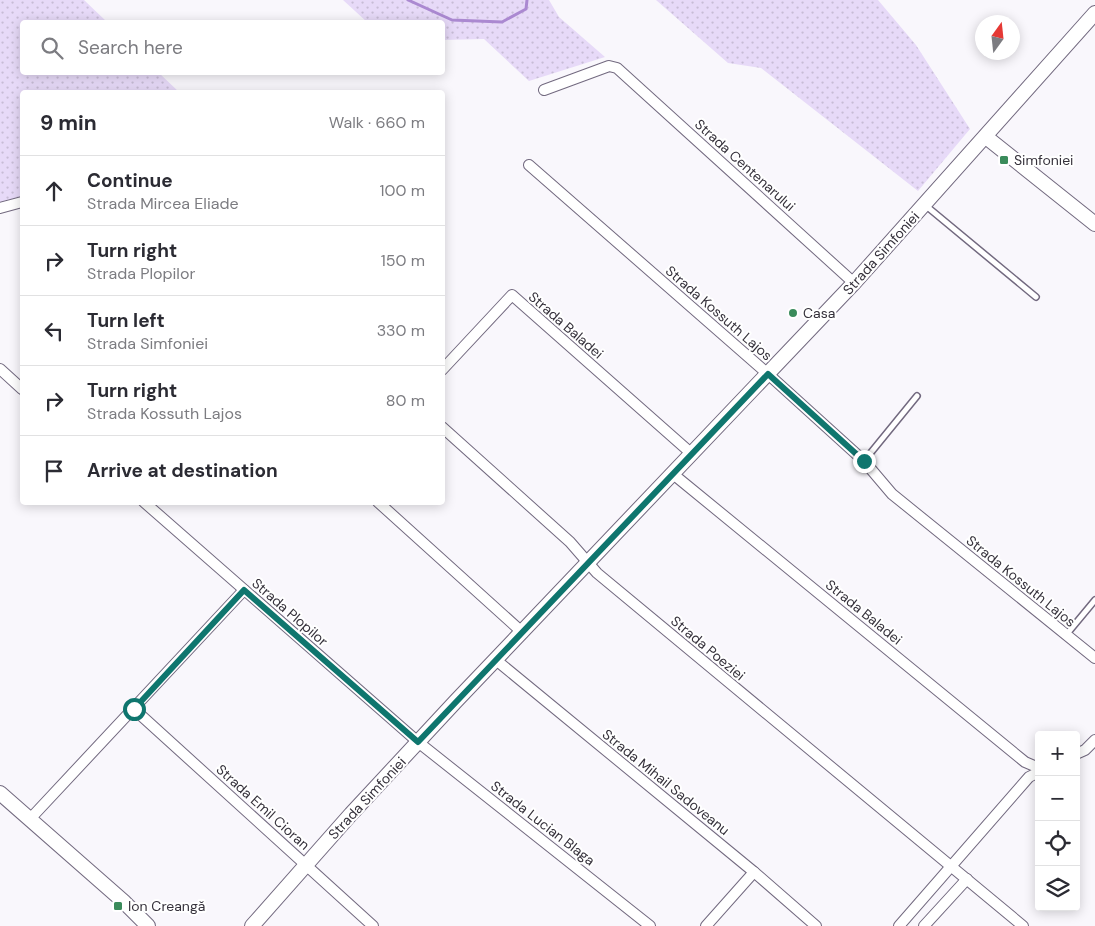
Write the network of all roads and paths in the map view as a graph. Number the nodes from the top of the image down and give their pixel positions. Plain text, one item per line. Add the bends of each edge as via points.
1 (1095, 13) edge
2 (544, 90) dead end
3 (986, 137) junction
4 (529, 166) dead end
5 (20, 203) edge
6 (925, 205) junction
7 (0, 208) edge
8 (1095, 224) edge
9 (854, 283) junction
10 (1036, 297) dead end
11 (445, 367) edge
12 (0, 368) edge
13 (768, 374) junction
14 (20, 388) edge
15 (916, 396) dead end
16 (445, 430) edge
17 (692, 454) junction
18 (864, 461) junction
19 (673, 474) junction
20 (147, 505) edge
21 (381, 505) edge
22 (588, 562) junction
23 (244, 590) junction
24 (1095, 600) edge
25 (523, 633) junction
26 (1066, 636) junction
27 (1095, 658) edge
28 (496, 660) junction
29 (134, 709) junction
30 (1095, 740) edge
31 (418, 742) junction
32 (1081, 752) edge
33 (1035, 768) edge
34 (1035, 773) edge
35 (0, 793) edge
36 (30, 819) junction
37 (306, 865) junction
38 (951, 866) junction
39 (754, 872) junction
40 (967, 879) junction
41 (148, 926) edge
42 (252, 926) edge
43 (373, 926) edge
44 (650, 926) edge
45 (706, 926) edge
46 (816, 926) edge
47 (898, 926) edge
48 (924, 926) edge
49 (1023, 926) edge

1 - 3 street, Strada Simfoniei
2 - 9 street, Strada Centenarului via 609,66 617,68
3 - 6 street, Strada Simfoniei
3 - 8 street
4 - 13 street, Strada Kossuth Lajos
5 - 7 street
6 - 9 street, Strada Simfoniei
6 - 10 lane
9 - 13 street, Strada Simfoniei
11 - 17 street, Strada Baladei via 512,295
12 - 14 street
13 - 17 street, Strada Simfoniei
13 - 18 street, Strada Kossuth Lajos
15 - 18 lane
16 - 22 street, Strada Poeziei
17 - 19 street, Strada Simfoniei
18 - 26 street, Strada Kossuth Lajos via 892,494
19 - 22 street, Strada Simfoniei
19 - 33 street, Strada Baladei
20 - 23 street, Strada Plopilor
21 - 25 street
22 - 25 street, Strada Simfoniei
22 - 38 street, Strada Poeziei via 744,697
23 - 29 street
23 - 31 street, Strada Plopilor
24 - 26 lane
25 - 28 street, Strada Simfoniei
26 - 27 street, Strada Kossuth Lajos
28 - 31 street, Strada Simfoniei
28 - 39 street, Strada Mihail Sadoveanu
29 - 36 street
29 - 37 street, Strada Emil Cioran
30 - 32 street
31 - 37 street, Strada Simfoniei
31 - 44 street, Strada Lucian Blaga
34 - 38 street
35 - 36 street
36 - 41 street
37 - 42 street, Strada Simfoniei
37 - 43 street, Strada Emil Cioran
38 - 40 street, Strada Poeziei
38 - 47 street
39 - 45 street
39 - 46 street, Strada Mihail Sadoveanu
40 - 48 street
40 - 49 street, Strada Poeziei

